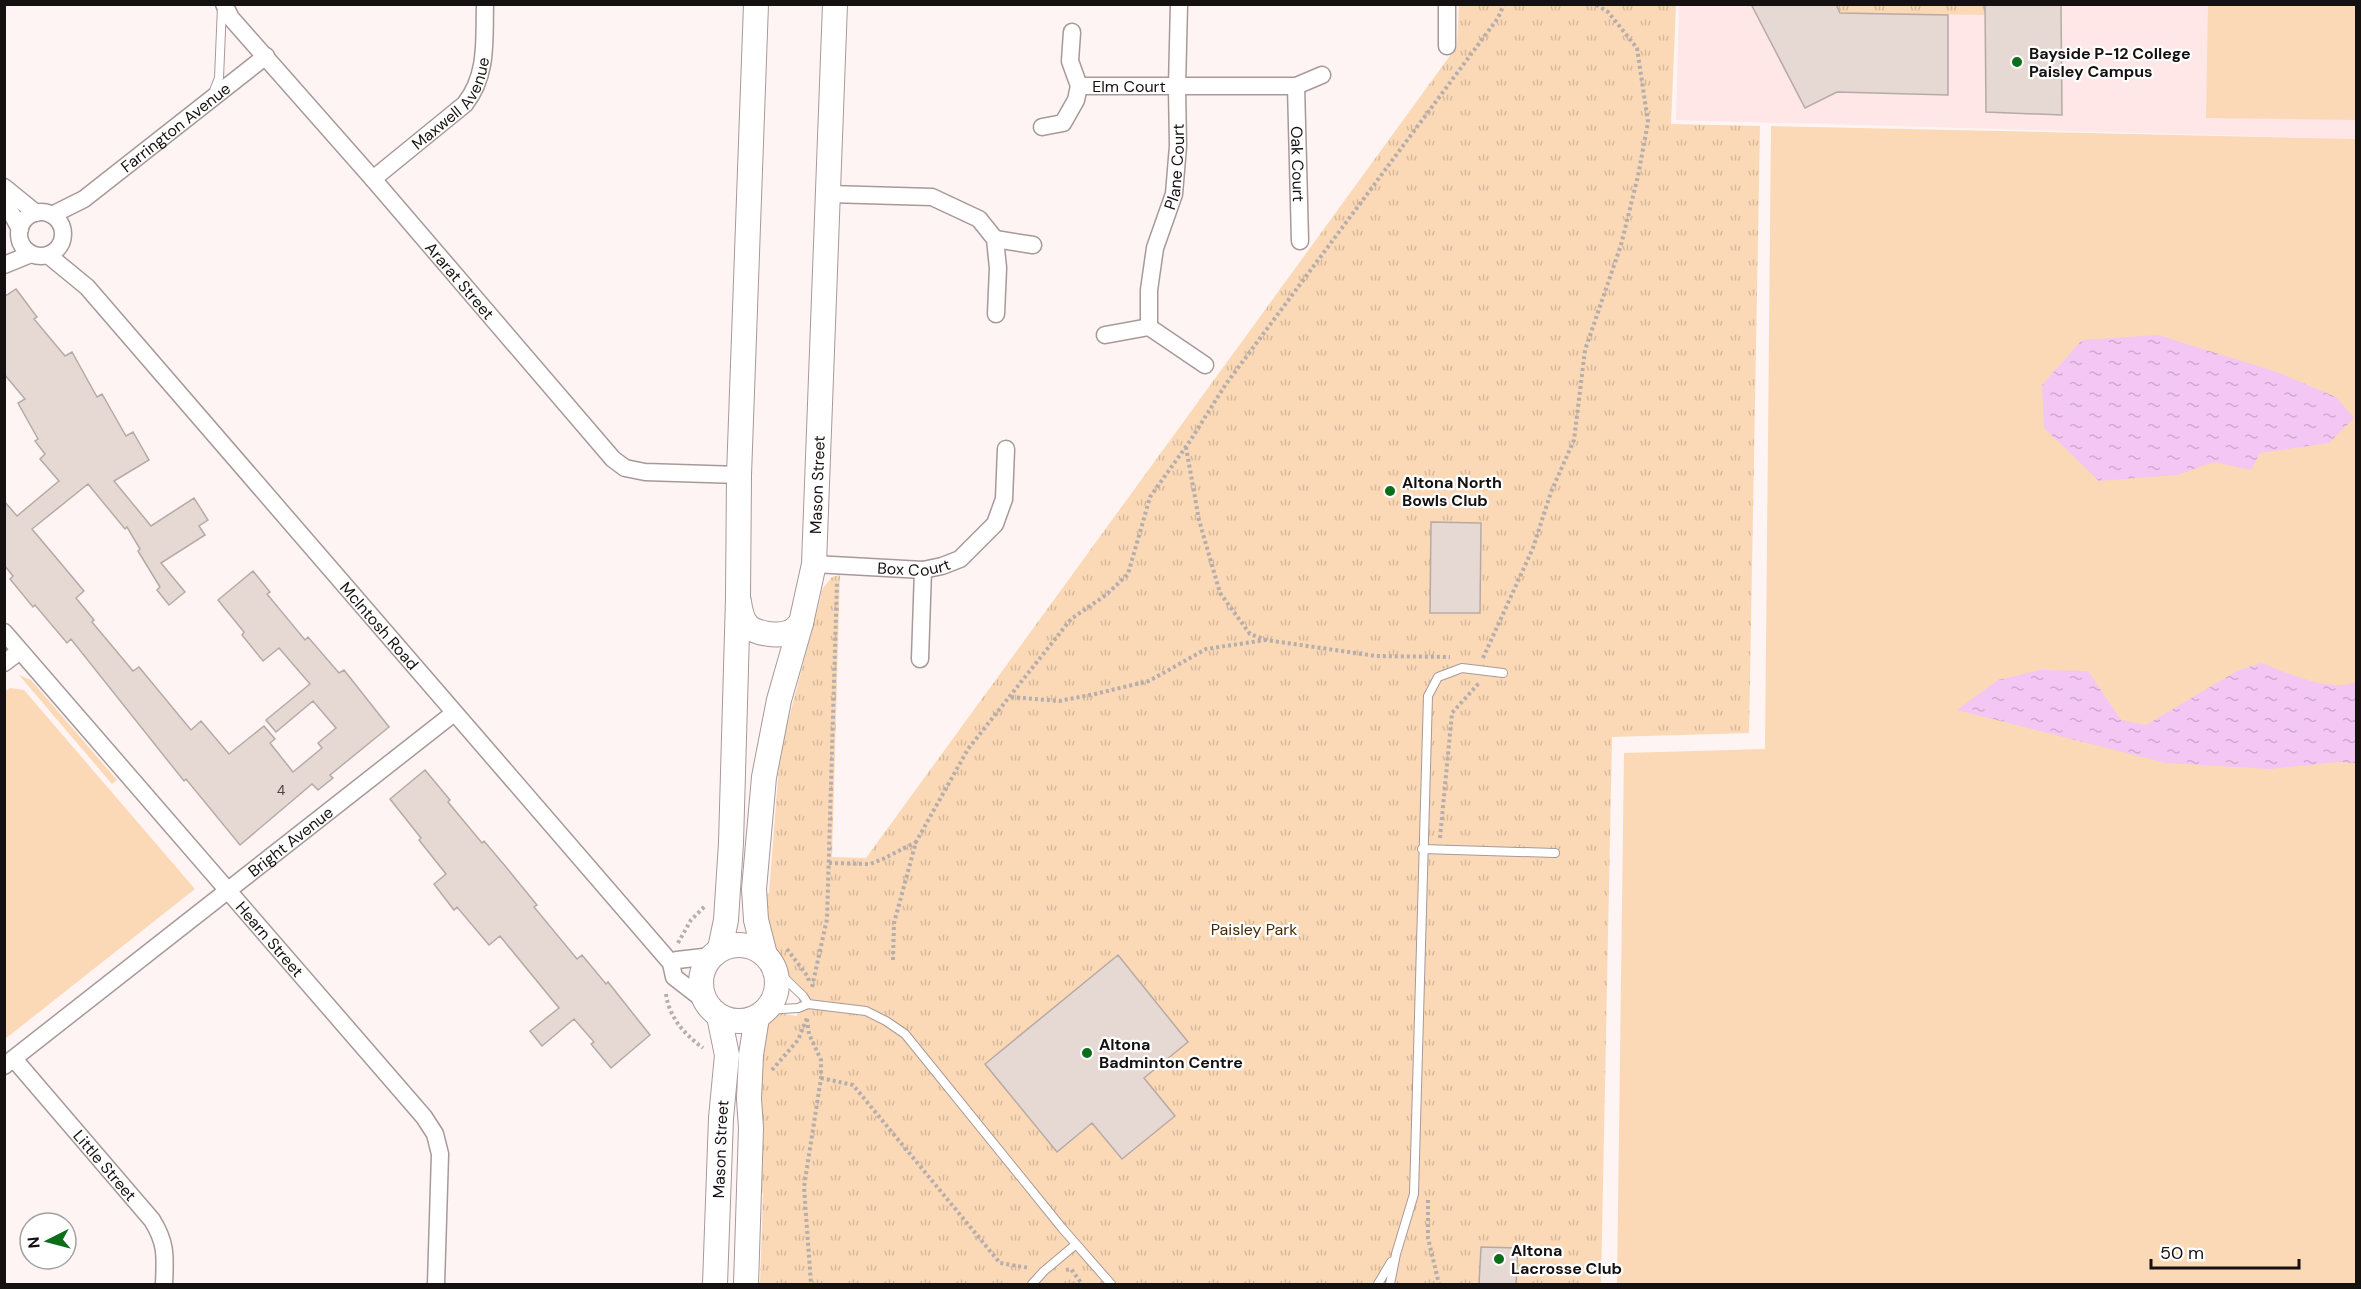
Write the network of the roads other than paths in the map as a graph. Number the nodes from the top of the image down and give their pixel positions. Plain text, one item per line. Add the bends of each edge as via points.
1 (223, 4) edge
2 (485, 4) edge
3 (756, 4) edge
4 (835, 4) edge
5 (1179, 4) edge
6 (1447, 4) edge
7 (1072, 32) dead end
8 (1447, 46) dead end
9 (266, 56) junction
10 (1322, 75) dead end
11 (1079, 86) junction
12 (1296, 86) junction
13 (1177, 87) junction
14 (210, 99) junction
15 (1042, 127) dead end
16 (373, 178) junction
17 (4, 187) edge
18 (829, 194) junction
19 (4, 200) edge
20 (20, 234) junction
21 (48, 235) junction
22 (995, 239) junction
23 (1300, 241) dead end
24 (1033, 244) dead end
25 (4, 258) edge
26 (4, 265) edge
27 (996, 314) dead end
28 (1149, 327) junction
29 (1105, 335) dead end
30 (1205, 365) dead end
31 (1006, 449) dead end
32 (739, 475) junction
33 (826, 565) junction
34 (923, 570) junction
35 (738, 598) junction
36 (801, 623) junction
37 (4, 632) edge
38 (20, 651) junction
39 (920, 659) dead end
40 (4, 663) edge
41 (1503, 673) dead end
42 (454, 714) junction
43 (1422, 849) junction
44 (1554, 853) dead end
45 (228, 892) junction
46 (716, 952) junction
47 (770, 962) junction
48 (671, 963) junction
49 (808, 1004) junction
50 (712, 1009) junction
51 (761, 1014) junction
52 (9, 1063) edge
53 (1075, 1245) junction
54 (1396, 1254) junction
55 (164, 1284) edge
56 (436, 1284) edge
57 (715, 1284) edge
58 (746, 1284) edge
59 (1032, 1284) edge
60 (1110, 1284) edge
61 (1378, 1284) edge
62 (1390, 1284) edge

1 - 9 street, Ararat Street
1 - 14 lane via 219,78
2 - 16 street, Maxwell Avenue via 483,59 476,91
3 - 32 street
4 - 18 street, Mason Street
5 - 13 street, Plane Court
6 - 8 street
7 - 11 street, Elm Court via 1070,61
9 - 14 street, Farrington Avenue
9 - 16 street, Ararat Street
10 - 12 street
11 - 13 street, Elm Court
11 - 15 street, Elm Court via 1063,123
12 - 13 street
12 - 23 street, Oak Court
13 - 28 street, Plane Court via 1174,194 1155,248
14 - 21 street, Farrington Avenue via 84,199
16 - 32 street, Ararat Street via 613,459 625,468 645,472
17 - 21 street, McIntosh Road
18 - 22 street via 932,197 979,219
18 - 33 street, Mason Street
19 - 20 street
20 - 21 street
20 - 21 street, Farrington Avenue via 26,219
20 - 25 street
21 - 26 street
21 - 42 street, McIntosh Road via 87,287
22 - 24 street
22 - 27 street
28 - 29 street
28 - 30 street
31 - 34 street, Box Court via 1004,499 995,524 960,559
32 - 35 street
33 - 34 street, Box Court
33 - 36 street, Mason Street
34 - 39 street
35 - 36 street via 747,625 757,631 789,633
35 - 46 street via 731,843 726,920
36 - 47 street, Mason Street via 779,700 764,777 754,889 756,920
37 - 38 street, Hearn Street
38 - 40 street
38 - 45 street, Hearn Street
41 - 43 lane via 1462,668 1438,677 1428,696
42 - 45 street, Bright Avenue
42 - 48 street, McIntosh Road
43 - 44 lane
43 - 54 lane via 1414,1194
45 - 52 street, Bright Avenue
45 - 56 street, Hearn Street via 435,1134 440,1154
46 - 47 street via 739,944 749,945
46 - 48 street
46 - 50 street via 702,973 702,992
47 - 49 lane
47 - 51 street via 777,987 771,1004
48 - 50 street, McIntosh Road via 675,977
49 - 51 lane
49 - 53 lane via 866,1011 905,1034
50 - 51 street via 738,1022
50 - 57 street, Mason Street via 727,1055
51 - 58 street, Mason Street via 752,1046 749,1099
52 - 55 street, Little Street via 152,1220 166,1250
53 - 59 lane
53 - 60 lane
54 - 61 lane
54 - 62 lane

